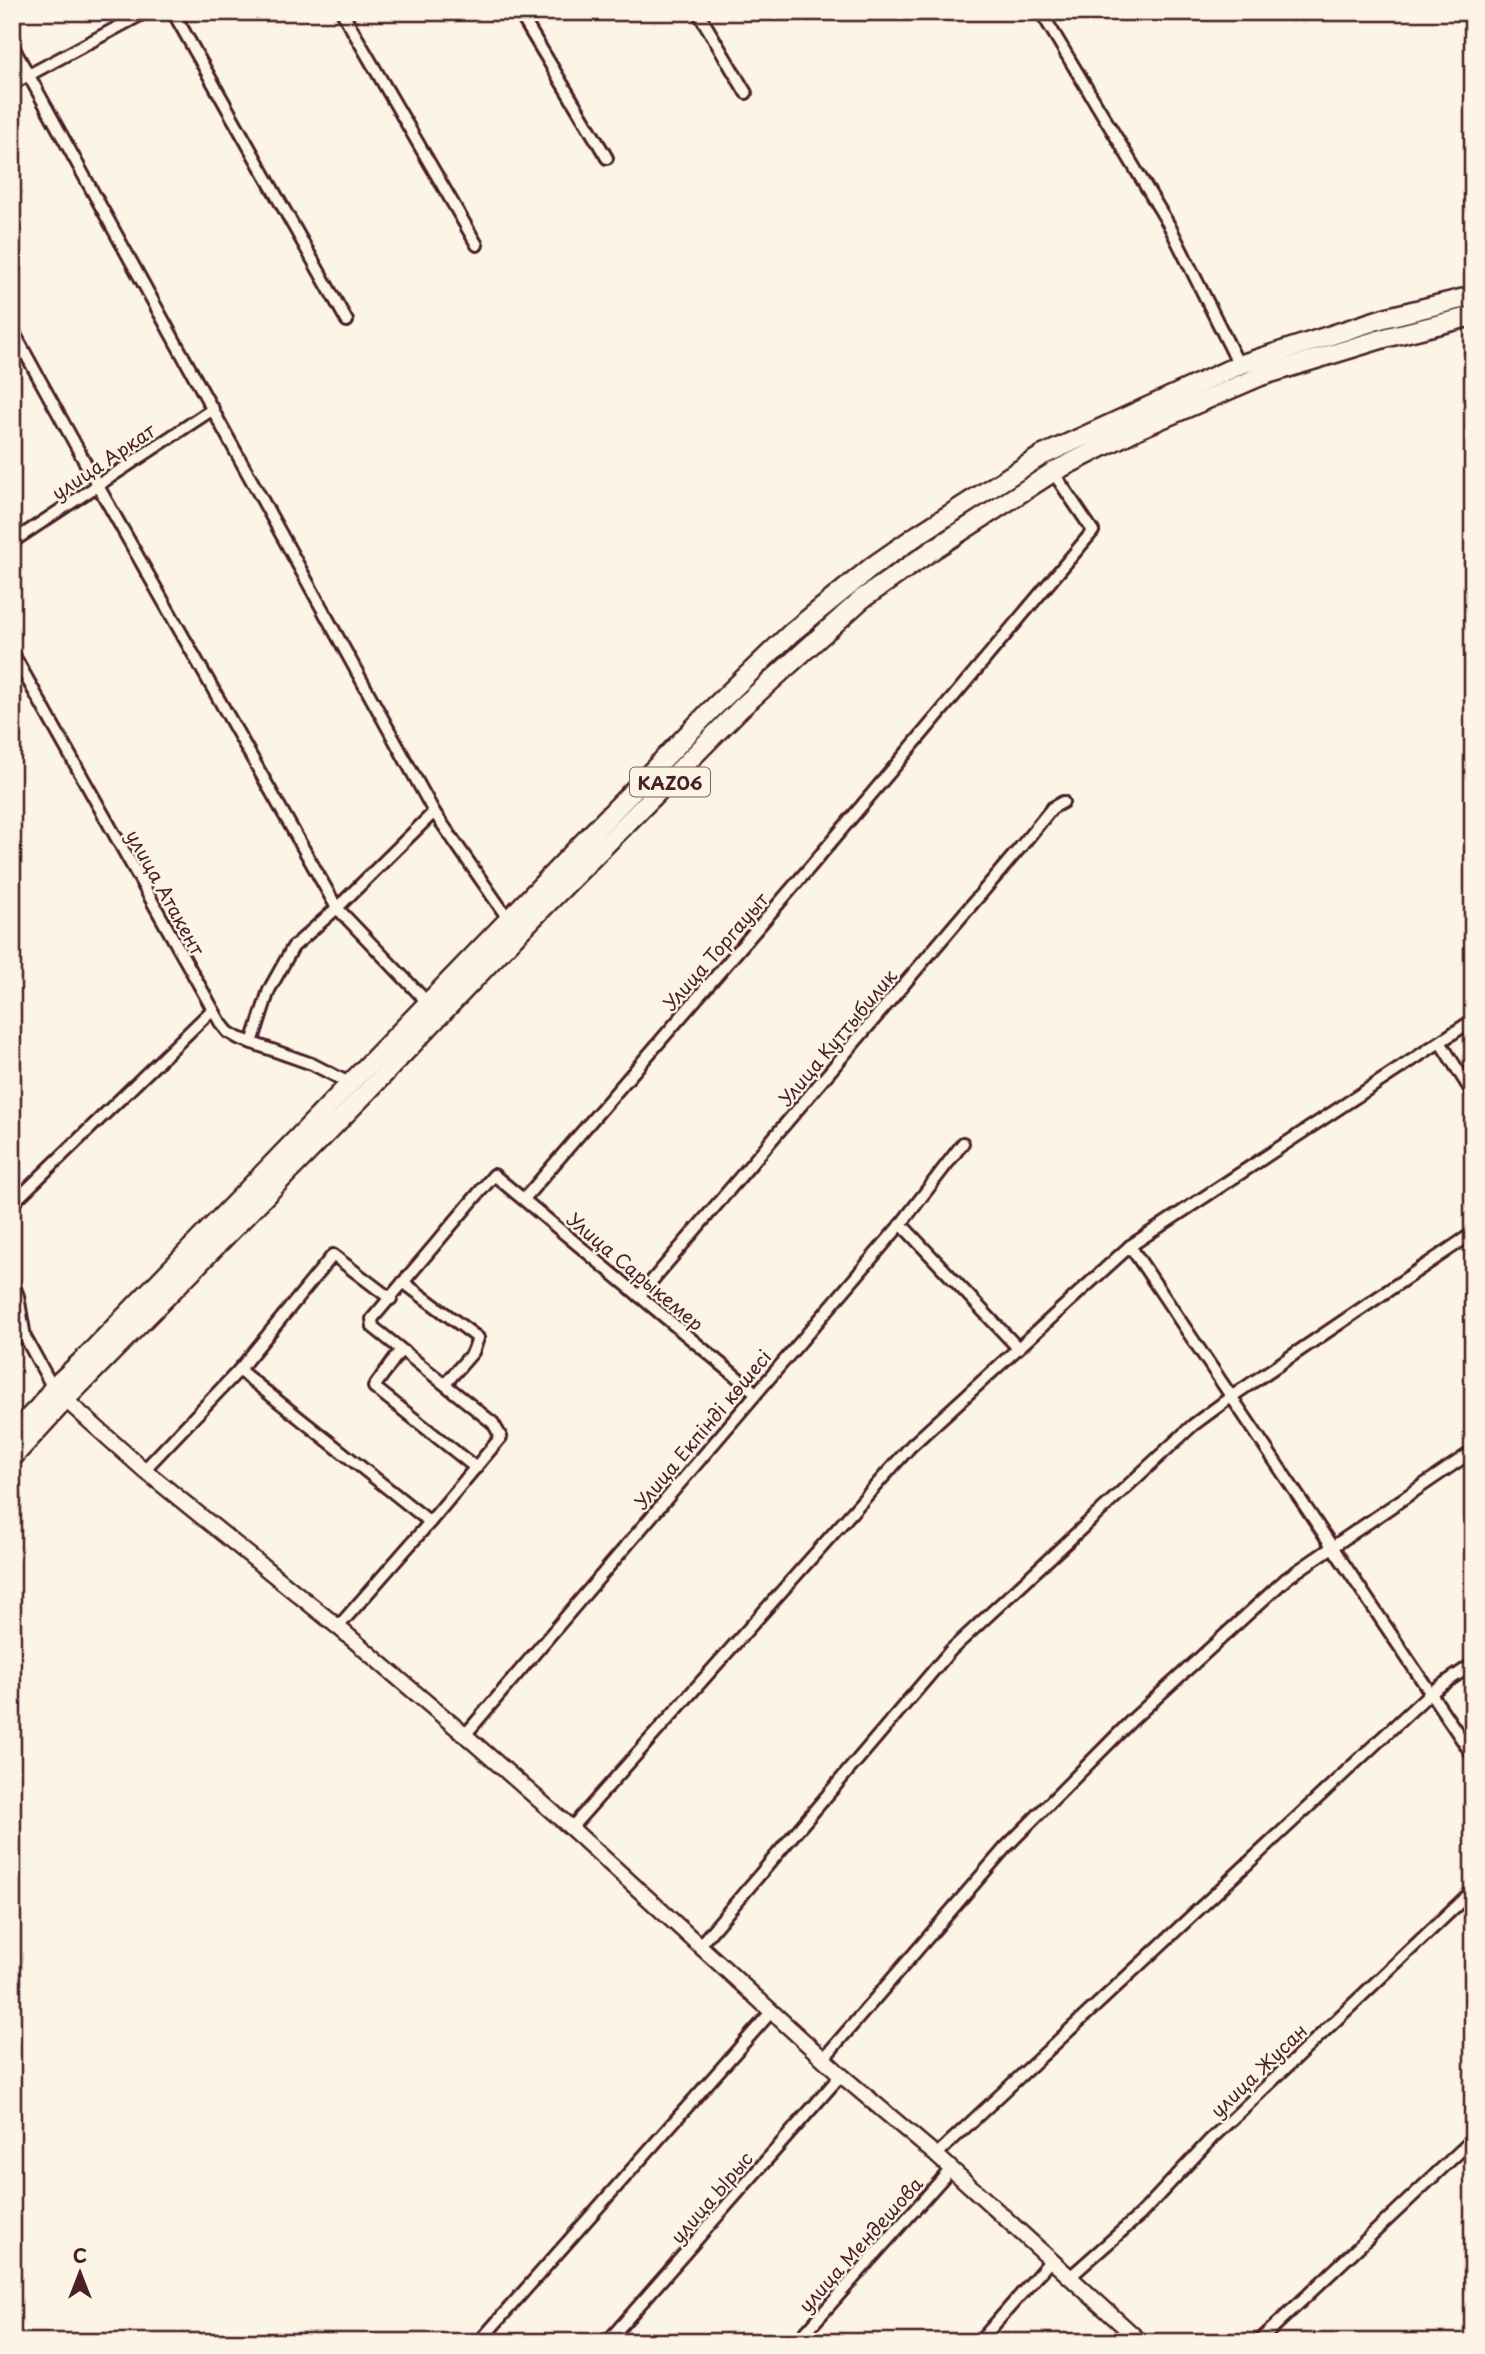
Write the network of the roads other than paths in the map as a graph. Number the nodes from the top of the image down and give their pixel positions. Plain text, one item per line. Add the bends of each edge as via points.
1 (146, 12) edge
2 (173, 12) edge
3 (342, 12) edge
4 (519, 12) edge
5 (698, 12) edge
6 (1041, 12) edge
7 (12, 45) edge
8 (29, 75) junction
9 (12, 84) edge
10 (746, 93) dead end
11 (607, 158) dead end
12 (477, 245) dead end
13 (1473, 296) edge
14 (1473, 316) edge
15 (347, 321) dead end
16 (12, 329) edge
17 (1238, 365) junction
18 (213, 409) junction
19 (1053, 472) junction
20 (98, 486) junction
21 (12, 542) edge
22 (12, 652) edge
23 (711, 710) junction
24 (726, 724) junction
25 (1063, 802) dead end
26 (434, 812) junction
27 (337, 908) junction
28 (509, 920) junction
29 (429, 1004) junction
30 (212, 1010) junction
31 (1473, 1020) edge
32 (1440, 1042) junction
33 (252, 1043) junction
34 (349, 1083) junction
35 (1473, 1094) edge
36 (963, 1143) dead end
37 (524, 1199) junction
38 (12, 1205) edge
39 (901, 1224) junction
40 (1473, 1233) edge
41 (1129, 1246) junction
42 (12, 1281) edge
43 (403, 1282) junction
44 (639, 1296) junction
45 (391, 1299) junction
46 (1018, 1348) junction
47 (400, 1351) junction
48 (239, 1370) junction
49 (446, 1384) junction
50 (756, 1393) junction
51 (60, 1394) junction
52 (1231, 1397) junction
53 (12, 1435) edge
54 (1473, 1451) edge
55 (12, 1458) edge
56 (476, 1468) junction
57 (144, 1470) junction
58 (430, 1522) junction
59 (1332, 1546) junction
60 (338, 1627) junction
61 (1473, 1664) edge
62 (1430, 1693) junction
63 (465, 1735) junction
64 (1473, 1756) edge
65 (571, 1828) junction
66 (1473, 1890) edge
67 (699, 1946) junction
68 (772, 2011) junction
69 (824, 2058) junction
70 (841, 2074) junction
71 (1473, 2138) edge
72 (936, 2155) junction
73 (950, 2170) junction
74 (1051, 2260) junction
75 (1070, 2277) junction
76 (479, 2342) edge
77 (607, 2342) edge
78 (797, 2342) edge
79 (979, 2342) edge
80 (1141, 2342) edge
81 (1258, 2342) edge

1 - 8 street
2 - 15 street
3 - 12 street
4 - 11 street
5 - 10 street
6 - 17 street via 1169,225
7 - 8 street
8 - 9 street
8 - 18 street
13 - 17 highway, KАZ06 via 1384,318
14 - 19 highway, KАZ06 via 1261,376
16 - 20 street
17 - 23 highway, KАZ06 via 1041,456 919,534 791,633
18 - 20 street, улица Аркат
18 - 26 street
19 - 24 highway, KАZ06 via 862,599
19 - 37 street, Улица Торгауыт via 1093,531
20 - 21 street, улица Аркат
20 - 27 street
22 - 30 street, улица Атакент
23 - 24 highway
23 - 28 highway, KАZ06
24 - 51 highway, KАZ06 via 366,1093
25 - 44 street, Улица Куттыбилик via 1052,808
26 - 27 street
26 - 28 street
27 - 29 street
27 - 33 street via 293,947 269,990
28 - 29 highway, KАZ06
29 - 34 highway, KАZ06
30 - 33 street, улица Атакент via 228,1032
30 - 38 street
31 - 32 street
32 - 35 street
32 - 41 street
33 - 34 street, улица Атакент
34 - 51 highway, KАZ06 via 84,1359
36 - 39 street, Улица Екпінді көшесі
37 - 43 street, Улица Сарыкемер via 494,1175
37 - 44 street, Улица Сарыкемер
39 - 46 street
39 - 50 street, Улица Екпінді көшесі
40 - 52 street
41 - 46 street
41 - 52 street
42 - 51 street via 25,1337
43 - 45 street
43 - 49 street via 478,1338 473,1352
44 - 50 street, Улица Сарыкемер
45 - 47 street via 372,1319 373,1327
45 - 48 street via 333,1255
46 - 65 street via 911,1446
47 - 49 street
47 - 56 street via 374,1387
48 - 57 street
48 - 58 street
49 - 56 street via 493,1423 501,1437
50 - 63 street, Улица Екпінді көшесі
51 - 53 highway, KАZ06 via 39,1407
51 - 55 highway, KАZ06
51 - 57 main road
52 - 59 street
52 - 67 street via 1193,1425 951,1650
54 - 59 street
56 - 58 street
57 - 60 main road
58 - 60 street
59 - 62 street
59 - 69 street via 1277,1587 1133,1719 1034,1818
60 - 63 main road
61 - 62 street
62 - 64 street
62 - 72 street
63 - 65 main road
65 - 67 main road
66 - 75 street, улица Жусан via 1211,2139 1140,2215
67 - 68 main road
68 - 69 main road
68 - 76 street
69 - 70 main road
70 - 72 main road
70 - 77 street, улица Ырыс
71 - 81 street
72 - 73 main road
73 - 74 main road
73 - 78 street, улица Мендешова
74 - 75 main road
74 - 79 street
75 - 80 main road

